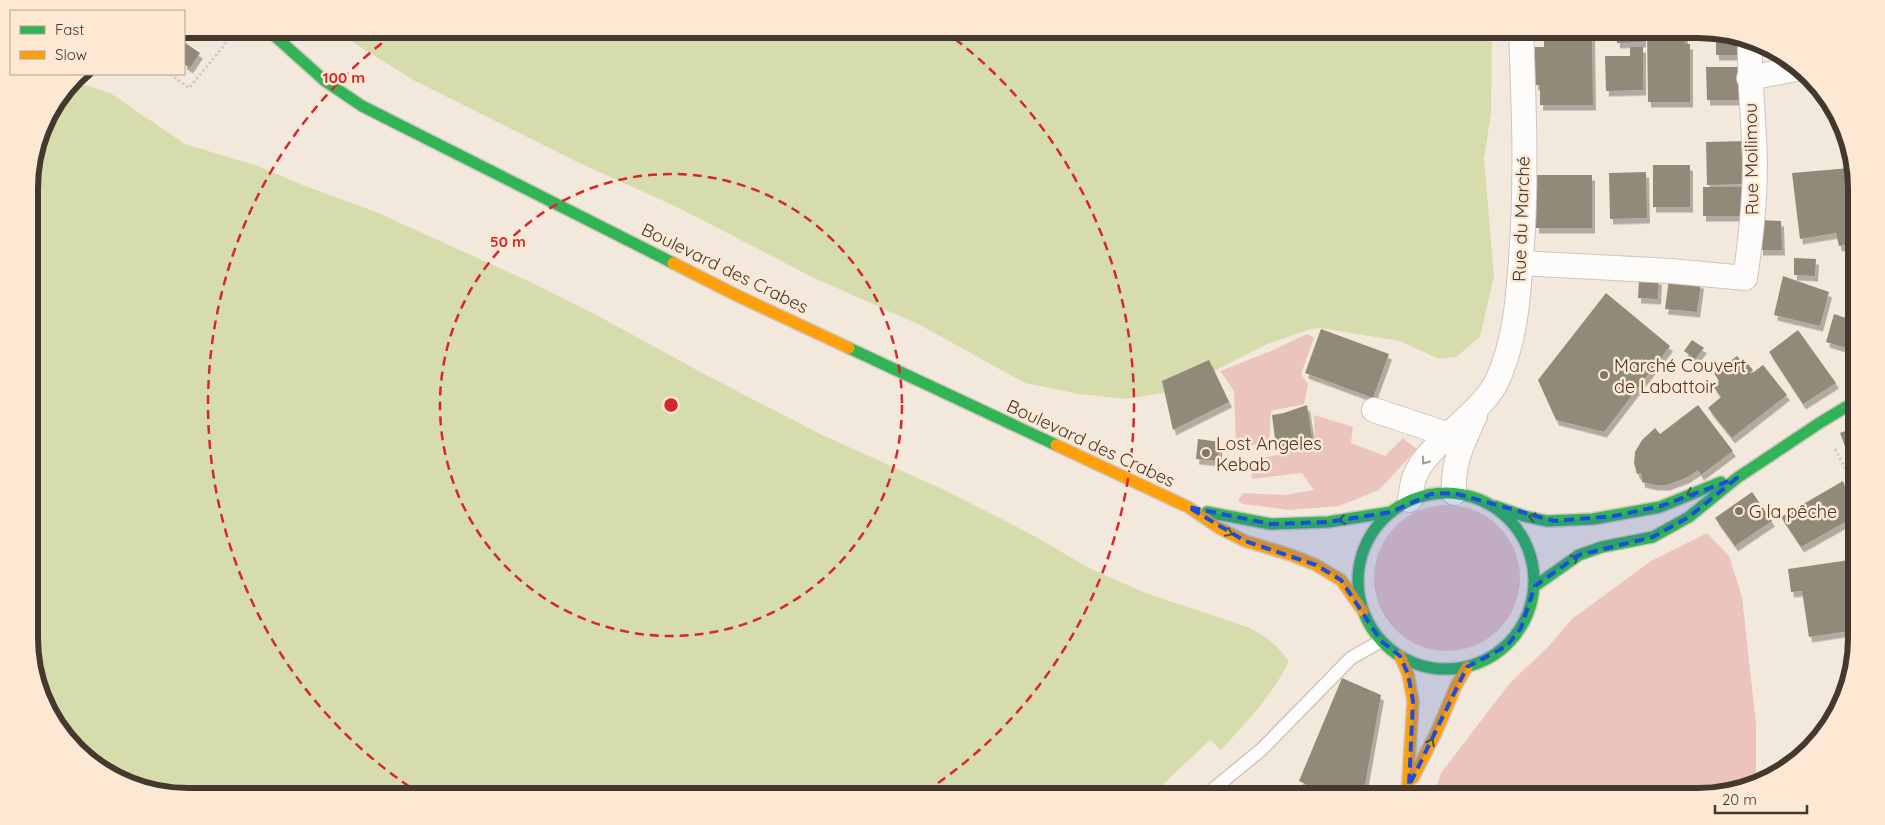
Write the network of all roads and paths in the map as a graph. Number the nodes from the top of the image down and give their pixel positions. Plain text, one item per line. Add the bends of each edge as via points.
1 (230, 38) edge
2 (277, 38) edge
3 (1521, 38) edge
4 (1750, 47) edge
5 (1792, 71) edge
6 (171, 75) edge
7 (1749, 78) junction
8 (1521, 263) junction
9 (1482, 401) junction
10 (1848, 406) edge
11 (1374, 410) dead end
12 (1821, 422) junction
13 (1449, 435) junction
14 (1848, 473) edge
15 (1737, 478) junction
16 (1454, 493) junction
17 (1400, 506) junction
18 (1495, 506) junction
19 (1188, 508) junction
20 (1535, 586) junction
21 (1363, 611) junction
22 (1381, 640) junction
23 (1400, 656) junction
24 (1468, 667) junction
25 (1215, 787) edge
26 (1408, 787) edge
27 (1410, 787) edge

1 - 6 path via 189,88
2 - 19 main road, Boulevard des Crabes via 325,81 362,106 738,296
3 - 8 street, Rue du Marché via 1525,136
4 - 7 street, Rue Moilimou
5 - 7 street
7 - 8 street, Rue Moilimou via 1754,212 1745,278
8 - 9 street, Rue du Marché via 1510,347 1496,383
9 - 13 street, Rue du Marché
9 - 16 street, Rue du Marché via 1457,456
10 - 12 main road
11 - 13 street
12 - 14 path
12 - 15 main road
13 -> 17 street, Rue du Marché via 1426,458
15 -> 18 main road via 1694,491 1661,506 1614,516 1554,521
20 -> 15 main road via 1579,555 1653,537 1690,517
16 - 17 main road via 1431,494
16 - 18 main road via 1475,497
17 -> 19 main road, Boulevard des Crabes via 1328,522 1270,524
17 - 21 main road via 1375,528 1364,547 1358,568 1358,590
18 - 20 main road via 1526,541 1533,563
19 -> 21 main road, Boulevard des Crabes via 1245,541 1316,565 1341,580
20 - 24 main road via 1531,608 1507,646
21 - 22 main road
22 - 23 main road
22 - 25 lane via 1351,658 1262,748
23 - 24 main road via 1421,666 1444,669
23 - 26 main road via 1408,674 1413,701
27 -> 24 main road via 1456,686

